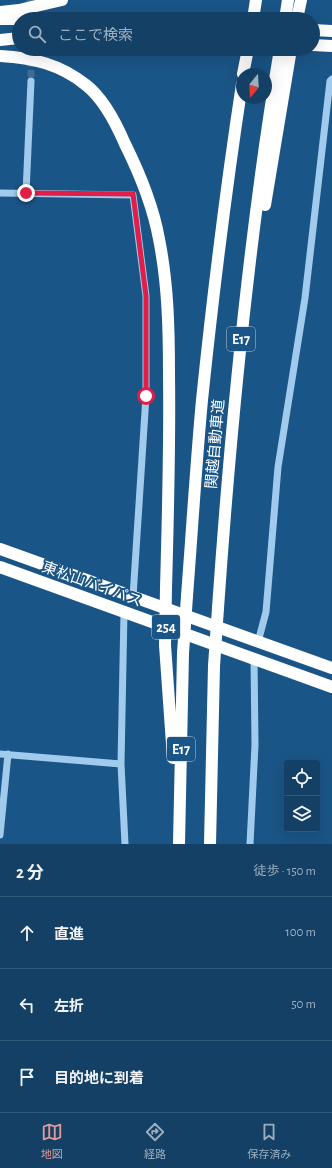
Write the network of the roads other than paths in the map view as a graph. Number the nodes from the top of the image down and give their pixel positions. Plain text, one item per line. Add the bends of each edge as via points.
1 (62, 0) edge
2 (256, 0) edge
3 (294, 1) edge
4 (0, 12) edge
5 (254, 12) edge
6 (288, 12) edge
7 (296, 12) edge
8 (0, 19) edge
9 (12, 19) edge
10 (320, 30) edge
11 (332, 31) edge
12 (12, 39) edge
13 (0, 40) edge
14 (320, 45) edge
15 (332, 46) edge
16 (0, 56) edge
17 (247, 56) edge
18 (280, 56) edge
19 (288, 56) edge
20 (245, 68) edge
21 (281, 71) junction
22 (332, 79) edge
23 (31, 81) tunnel mouth
24 (239, 104) edge
25 (0, 192) edge
26 (26, 193) junction
27 (0, 548) edge
28 (0, 567) edge
29 (133, 598) junction
30 (124, 612) junction
31 (258, 642) junction
32 (254, 658) junction
33 (332, 668) edge
34 (332, 687) edge
35 (0, 754) edge
36 (8, 754) junction
37 (121, 764) junction
38 (179, 830) junction
39 (0, 835) edge
40 (125, 844) edge
41 (179, 844) edge
42 (210, 844) edge
43 (250, 844) edge

1 - 4 highway
2 - 5 highway
3 - 6 highway
3 - 7 highway
8 - 9 highway
10 - 11 highway
12 - 13 highway
14 - 15 highway
16 - 38 highway, bridge via 47,63 68,72 88,86 102,102 133,160 148,198 159,238 166,284 169,333 165,645
17 - 20 highway
18 - 21 highway, 関越自動車道 / E17
19 - 21 highway
21 - 42 highway, 関越自動車道 / E17, bridge via 248,276 234,404 214,666
22 - 31 street via 305,298 278,467 266,612
23 - 26 street
24 - 38 highway, 関越自動車道 / E17, bridge via 228,174 202,400 183,653
25 - 26 street
26 - 29 street via 133,194 146,296 146,396
27 - 29 highway, 東松山バイパス / 254
28 - 30 highway, 東松山バイパス / 254
29 - 31 highway, 東松山バイパス / 254
30 - 32 highway, 東松山バイパス / 254
30 - 37 street
31 - 33 highway, 東松山バイパス / 254
32 - 34 highway, 東松山バイパス / 254
32 - 43 street
35 - 36 street
36 - 37 street
36 - 39 street
37 - 40 street
38 - 41 highway, 関越自動車道 / E17

